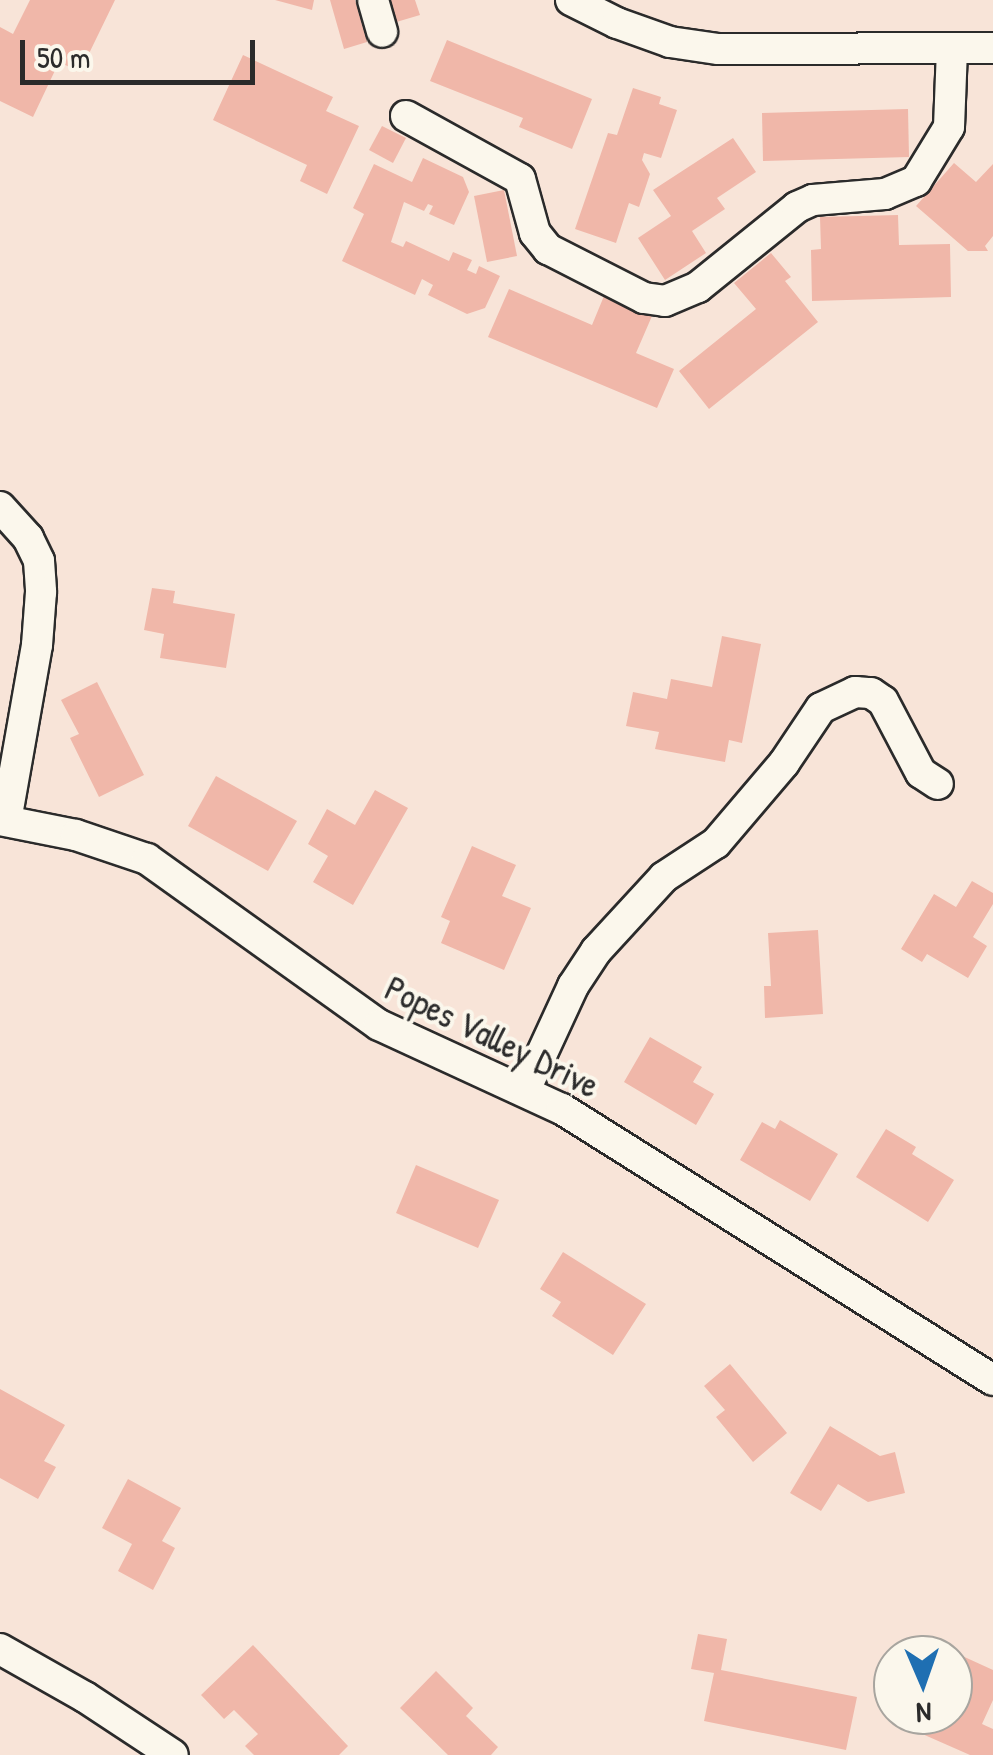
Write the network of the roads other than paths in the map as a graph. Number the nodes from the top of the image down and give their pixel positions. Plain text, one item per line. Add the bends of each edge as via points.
1 (373, 0) edge
2 (571, 0) edge
3 (382, 32) dead end
4 (952, 48) junction
5 (993, 48) edge
6 (406, 116) dead end
7 (0, 507) edge
8 (938, 784) dead end
9 (3, 820) edge
10 (525, 1090) junction
11 (993, 1380) edge
12 (0, 1649) edge
13 (173, 1755) edge

1 - 3 street
2 - 4 street via 670,42 718,49
4 - 5 street
4 - 6 street via 950,128 916,181 886,194 796,207 698,287 665,301 644,298 548,249 535,233 520,179
7 - 9 street via 34,550 41,592
8 - 10 street via 921,773 883,701 872,693 840,696 821,708 716,842 664,877 596,950 572,986
9 - 10 street, Popes Valley Drive via 147,859 379,1025
10 - 11 street, Popes Valley Drive
12 - 13 street

